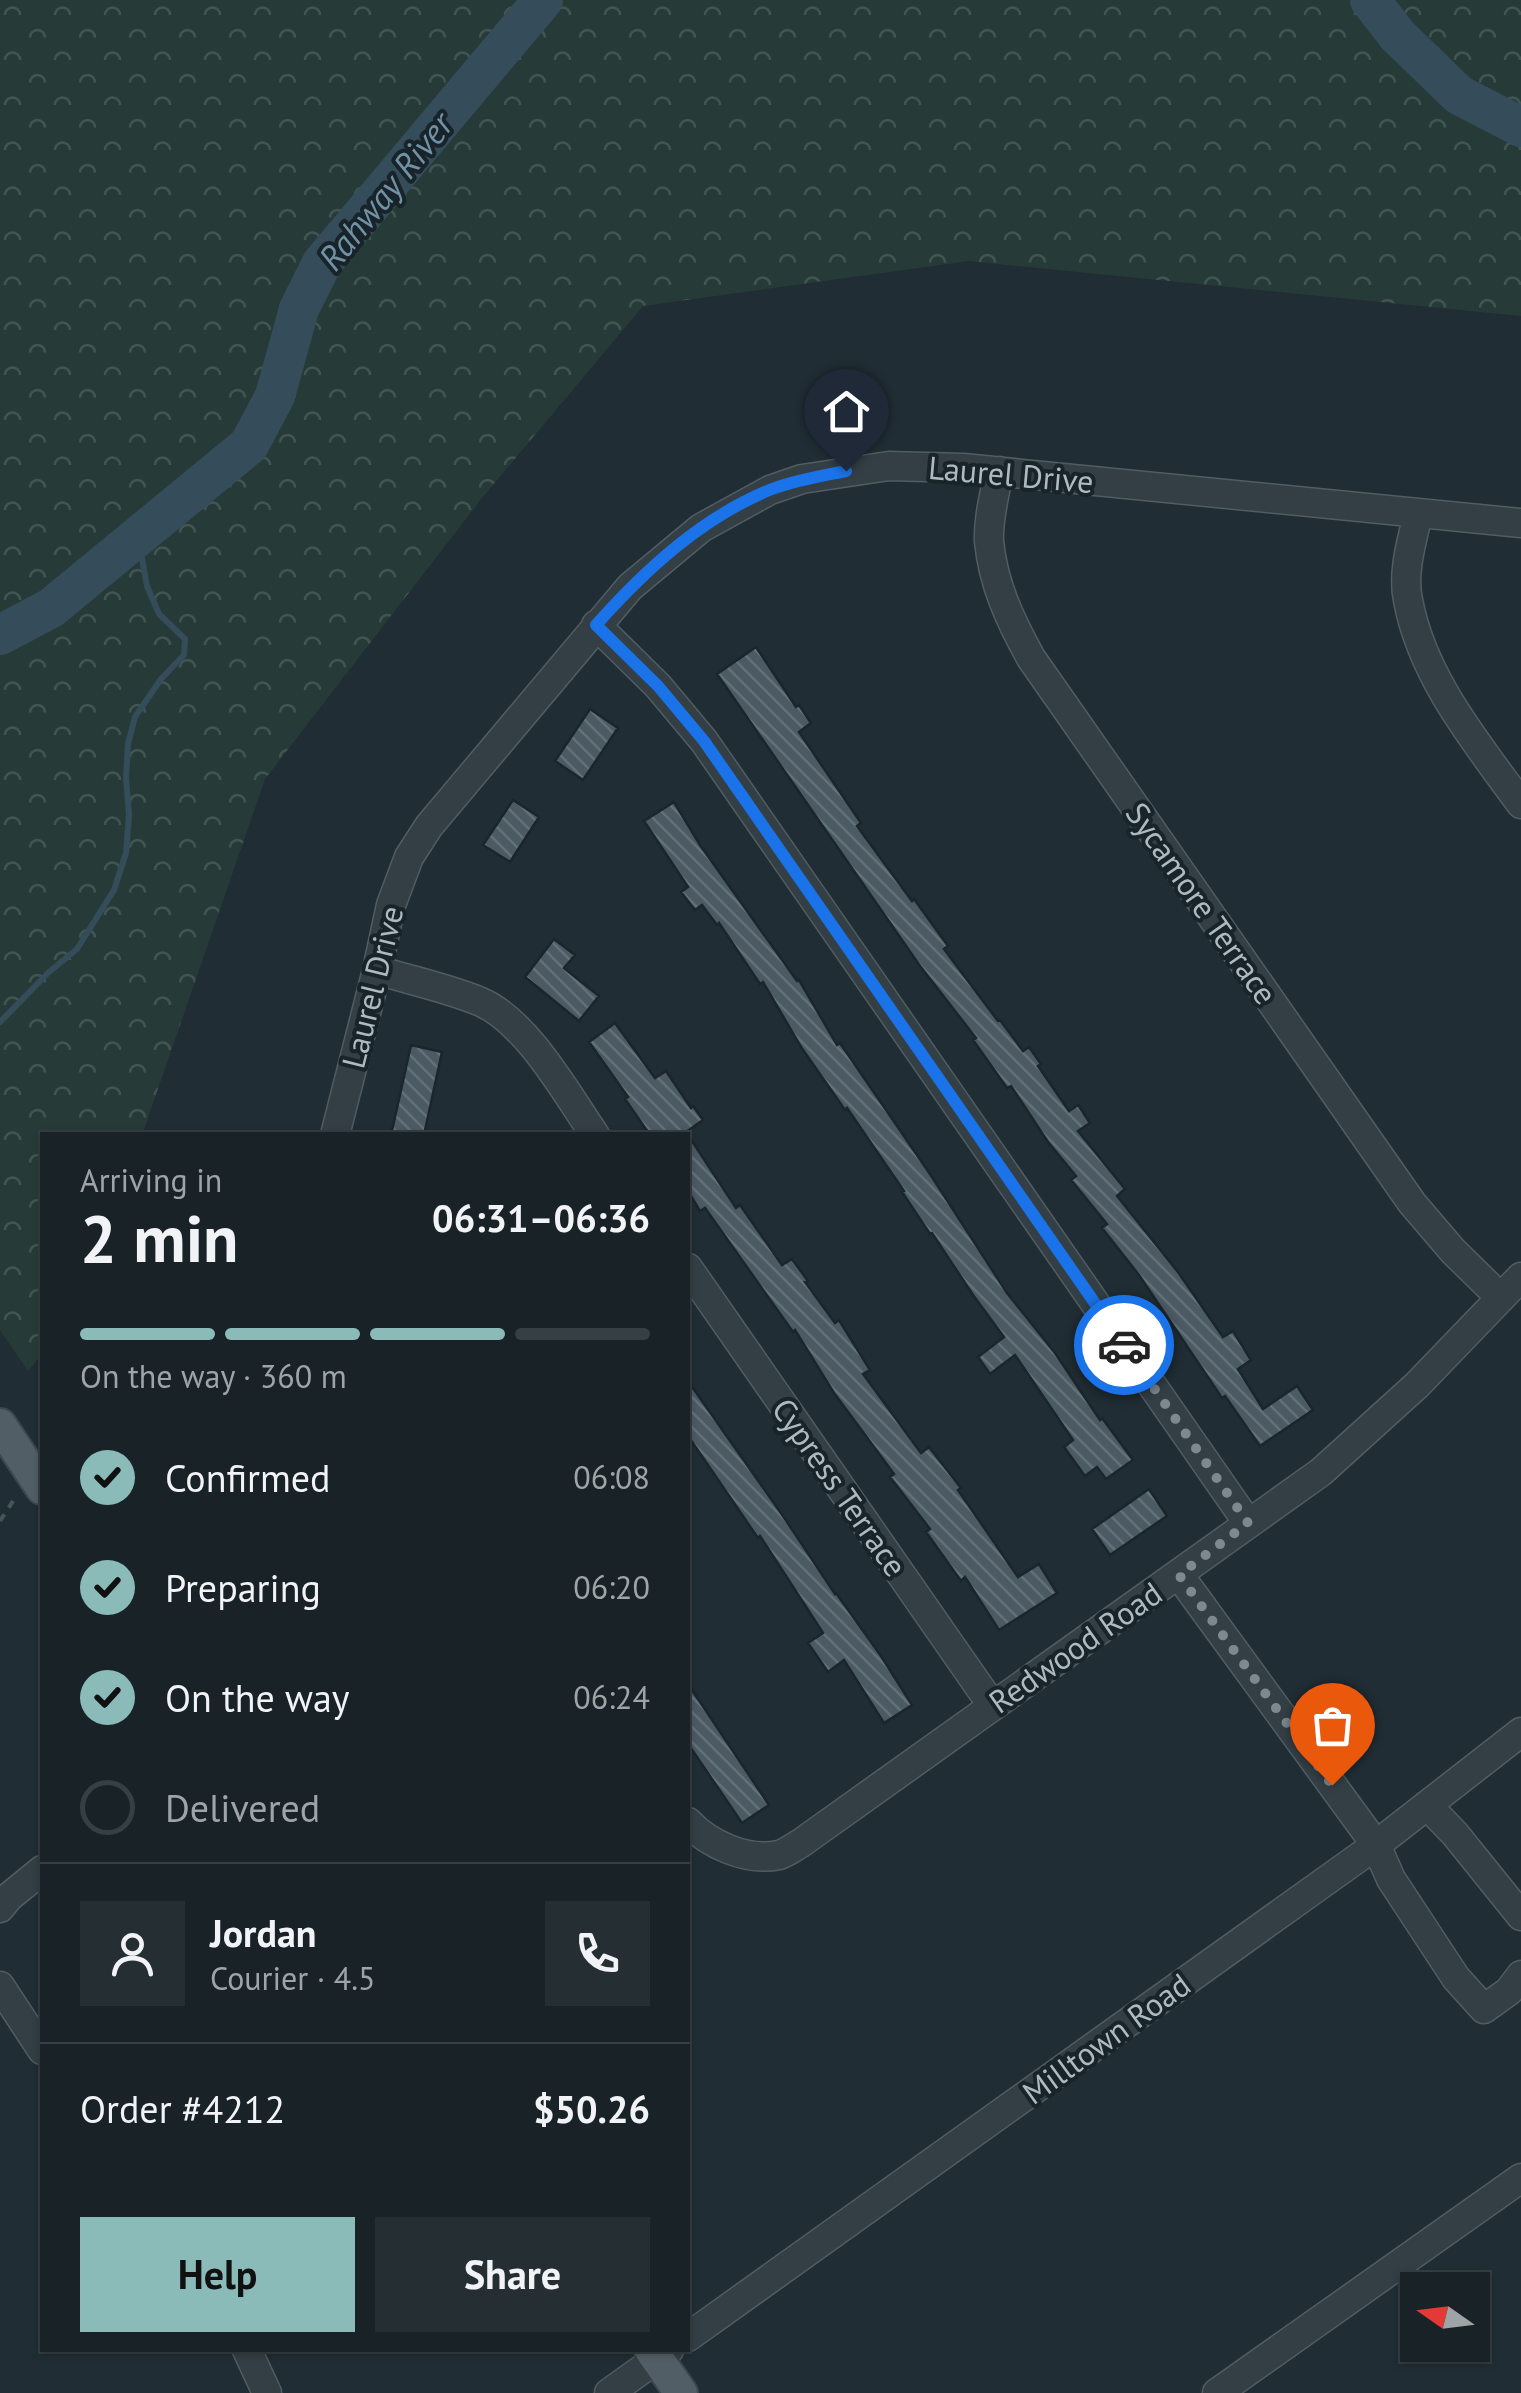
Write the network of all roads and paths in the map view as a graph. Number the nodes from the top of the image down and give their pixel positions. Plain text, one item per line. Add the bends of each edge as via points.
1 (999, 470) junction
2 (1418, 514) junction
3 (1521, 523) edge
4 (596, 625) junction
5 (1521, 804) edge
6 (377, 970) junction
7 (336, 1132) edge
8 (592, 1132) edge
9 (690, 1271) edge
10 (1521, 1276) edge
11 (1501, 1298) junction
12 (0, 1425) edge
13 (29, 1493) edge
14 (0, 1521) edge
15 (1248, 1523) junction
16 (1179, 1575) junction
17 (992, 1705) junction
18 (1521, 1732) edge
19 (1427, 1805) junction
20 (690, 1824) edge
21 (1376, 1845) junction
22 (40, 1872) edge
23 (0, 1908) edge
24 (1521, 1916) edge
25 (1521, 1975) edge
26 (0, 1986) edge
27 (40, 2047) edge
28 (1521, 2178) edge
29 (690, 2336) edge
30 (249, 2352) edge
31 (659, 2353) edge
32 (267, 2393) edge
33 (609, 2393) edge
34 (680, 2393) edge
35 (1218, 2393) edge

1 - 2 street, Laurel Drive
1 - 4 street, Laurel Drive via 890,466 770,490 701,528
1 - 11 street, Sycamore Terrace via 989,537 996,584 1031,658 1412,1203
2 - 3 street, Laurel Drive
2 - 5 street via 1407,597 1422,645 1438,683
4 - 6 street, Laurel Drive via 408,858
4 - 15 street via 704,741
6 - 7 street, Laurel Drive
6 - 8 street via 482,1002 508,1019
9 - 17 street, Cypress Terrace
10 - 11 street, Redwood Road
11 - 15 street, Redwood Road via 1321,1472
12 - 13 main road
13 - 14 path
15 - 16 street, Redwood Road
16 - 17 street, Redwood Road
16 - 21 street
17 - 20 street, Redwood Road via 780,1855 734,1851
18 - 19 street, Milltown Road
19 - 21 street, Milltown Road
19 - 24 street
21 - 25 street via 1391,1879 1484,2010
21 - 29 street, Milltown Road
22 - 23 street
26 - 27 street
28 - 35 street
30 - 32 street
31 - 33 street
31 - 34 main road

